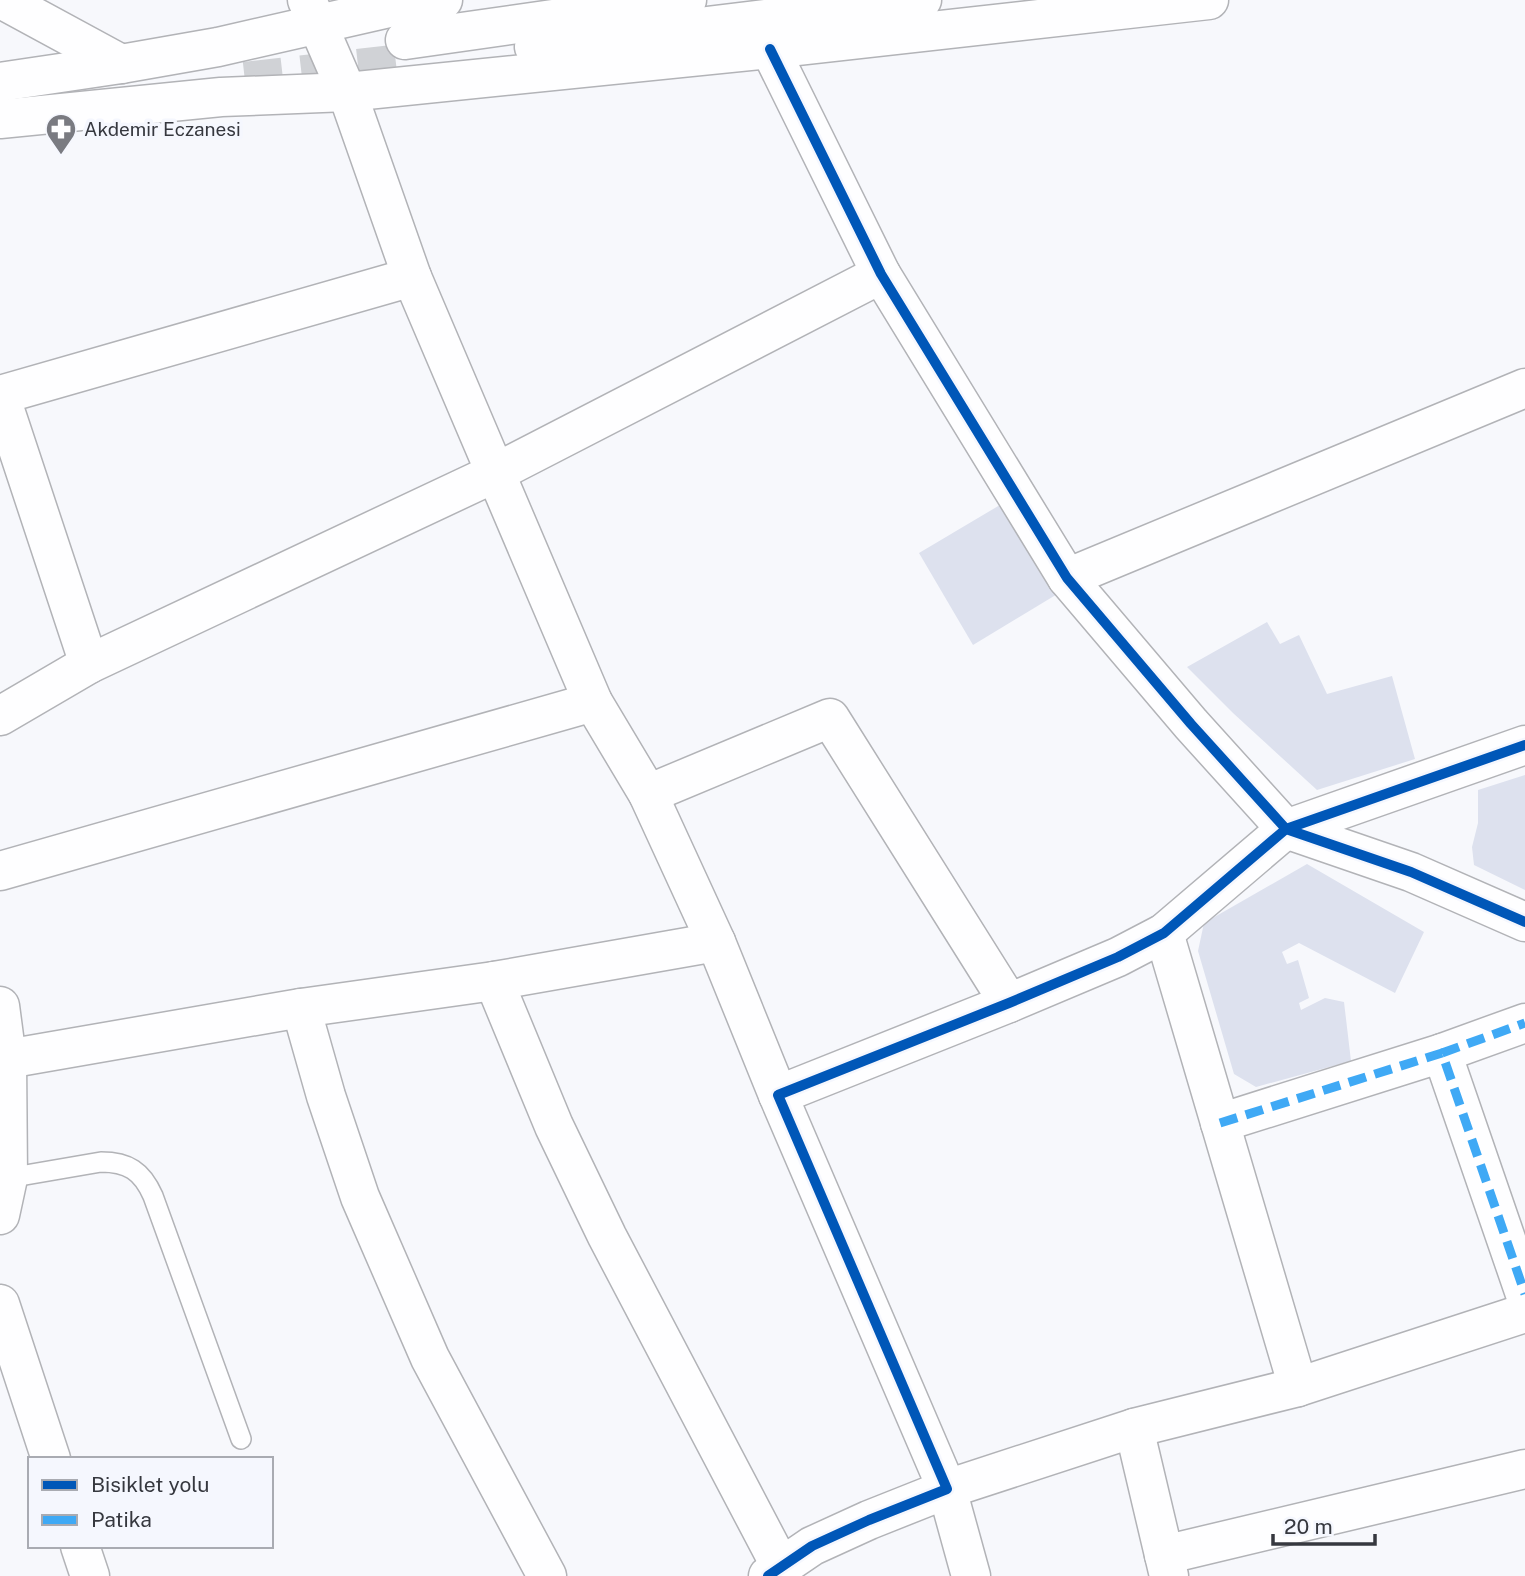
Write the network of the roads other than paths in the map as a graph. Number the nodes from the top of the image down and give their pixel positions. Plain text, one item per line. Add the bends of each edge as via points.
1 (3, 0) edge
2 (443, 0) edge
3 (687, 0) edge
4 (922, 0) edge
5 (1209, 0) edge
6 (312, 12) edge
7 (770, 49) junction
8 (121, 64) junction
9 (0, 82) edge
10 (347, 92) junction
11 (0, 119) edge
12 (881, 274) junction
13 (412, 277) junction
14 (1525, 388) edge
15 (0, 395) edge
16 (495, 473) junction
17 (1067, 578) junction
18 (89, 663) junction
19 (593, 702) junction
20 (0, 716) edge
21 (1525, 745) edge
22 (648, 794) junction
23 (1286, 829) junction
24 (0, 871) edge
25 (1525, 922) edge
26 (1164, 933) junction
27 (716, 942) junction
28 (494, 981) junction
29 (1010, 1003) junction
30 (0, 1006) edge
31 (301, 1009) junction
32 (1525, 1023) edge
33 (1442, 1053) junction
34 (7, 1059) junction
35 (778, 1095) junction
36 (1220, 1123) junction
37 (8, 1178) junction
38 (0, 1215) edge
39 (1525, 1294) edge
40 (0, 1304) edge
41 (1525, 1313) edge
42 (1298, 1387) junction
43 (1134, 1428) junction
44 (241, 1439) dead end
45 (50, 1457) edge
46 (1525, 1469) edge
47 (947, 1489) junction
48 (81, 1548) edge
49 (1166, 1566) edge
50 (774, 1572) edge
51 (90, 1576) edge
52 (547, 1576) edge
53 (971, 1576) edge

1 - 8 street
2 - 6 street
3 - 4 street via 408,51
5 - 7 street
6 - 8 street via 218,47
6 - 10 street
7 - 10 street
7 - 12 street
8 - 9 street
10 - 11 street via 221,97
10 - 13 street
12 - 16 street
12 - 17 street
13 - 15 street
13 - 16 street
14 - 17 street
15 - 18 street
16 - 18 street
16 - 19 street
17 - 23 street
18 - 20 street
19 - 22 street
19 - 24 street
21 - 23 street
22 - 27 street
22 - 29 street via 830,718
23 - 25 street via 1411,872
23 - 26 street
26 - 29 street
26 - 36 street
27 - 28 street
27 - 35 street
28 - 31 street
28 - 50 street via 554,1126
29 - 35 street
30 - 34 street
31 - 34 street
31 - 52 street via 360,1197 424,1346
32 - 33 street
33 - 36 street
33 - 39 street
34 - 37 street
35 - 47 street
36 - 42 street
37 - 38 street
37 - 44 lane via 101,1162 125,1165 143,1178
40 - 45 street
41 - 42 street
42 - 43 street
43 - 47 street
43 - 49 street
46 - 49 street
47 - 50 street via 812,1546
47 - 53 street
48 - 51 street

